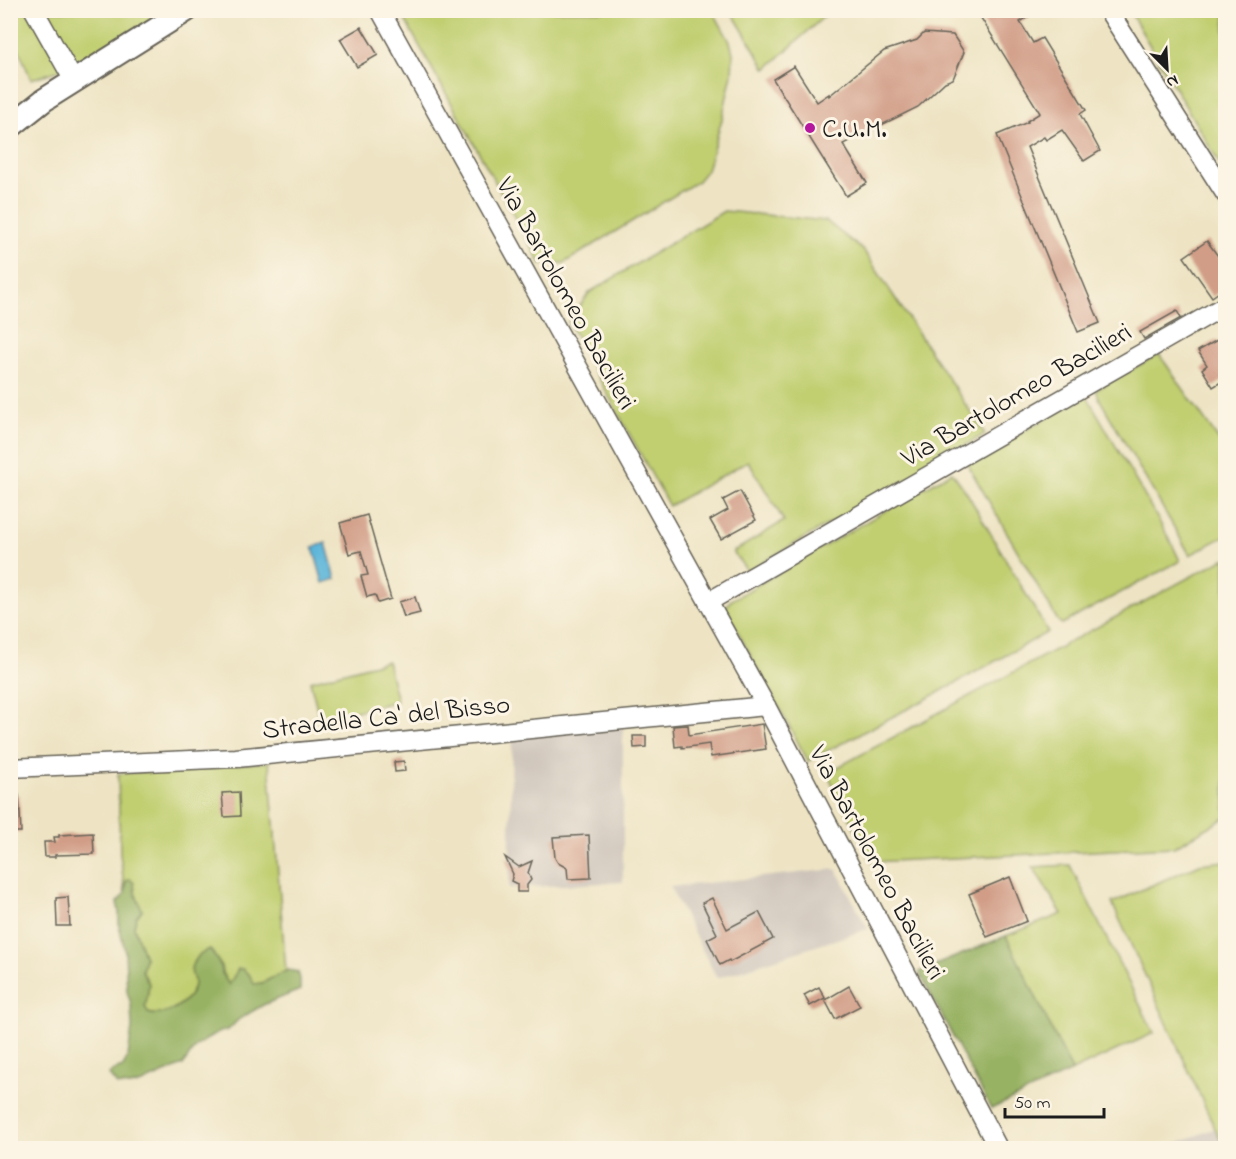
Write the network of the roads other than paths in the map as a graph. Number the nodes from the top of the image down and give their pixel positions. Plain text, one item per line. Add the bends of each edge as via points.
1 (34, 10) edge
2 (187, 10) edge
3 (380, 10) edge
4 (1108, 10) edge
5 (74, 81) junction
6 (44, 100) junction
7 (10, 109) edge
8 (10, 127) edge
9 (1226, 195) edge
10 (1226, 304) edge
11 (708, 602) junction
12 (766, 706) junction
13 (10, 768) edge
14 (998, 1149) edge

1 - 5 street
2 - 5 main road
3 - 11 street, Via Bartolomeo Bacilieri
4 - 9 street
5 - 6 main road
6 - 7 main road
6 - 8 main road
10 - 11 street, Via Bartolomeo Bacilieri
11 - 12 street, Via Bartolomeo Bacilieri
12 - 13 street, Stradella Ca' del Bisso via 236,758
12 - 14 street, Via Bartolomeo Bacilieri

